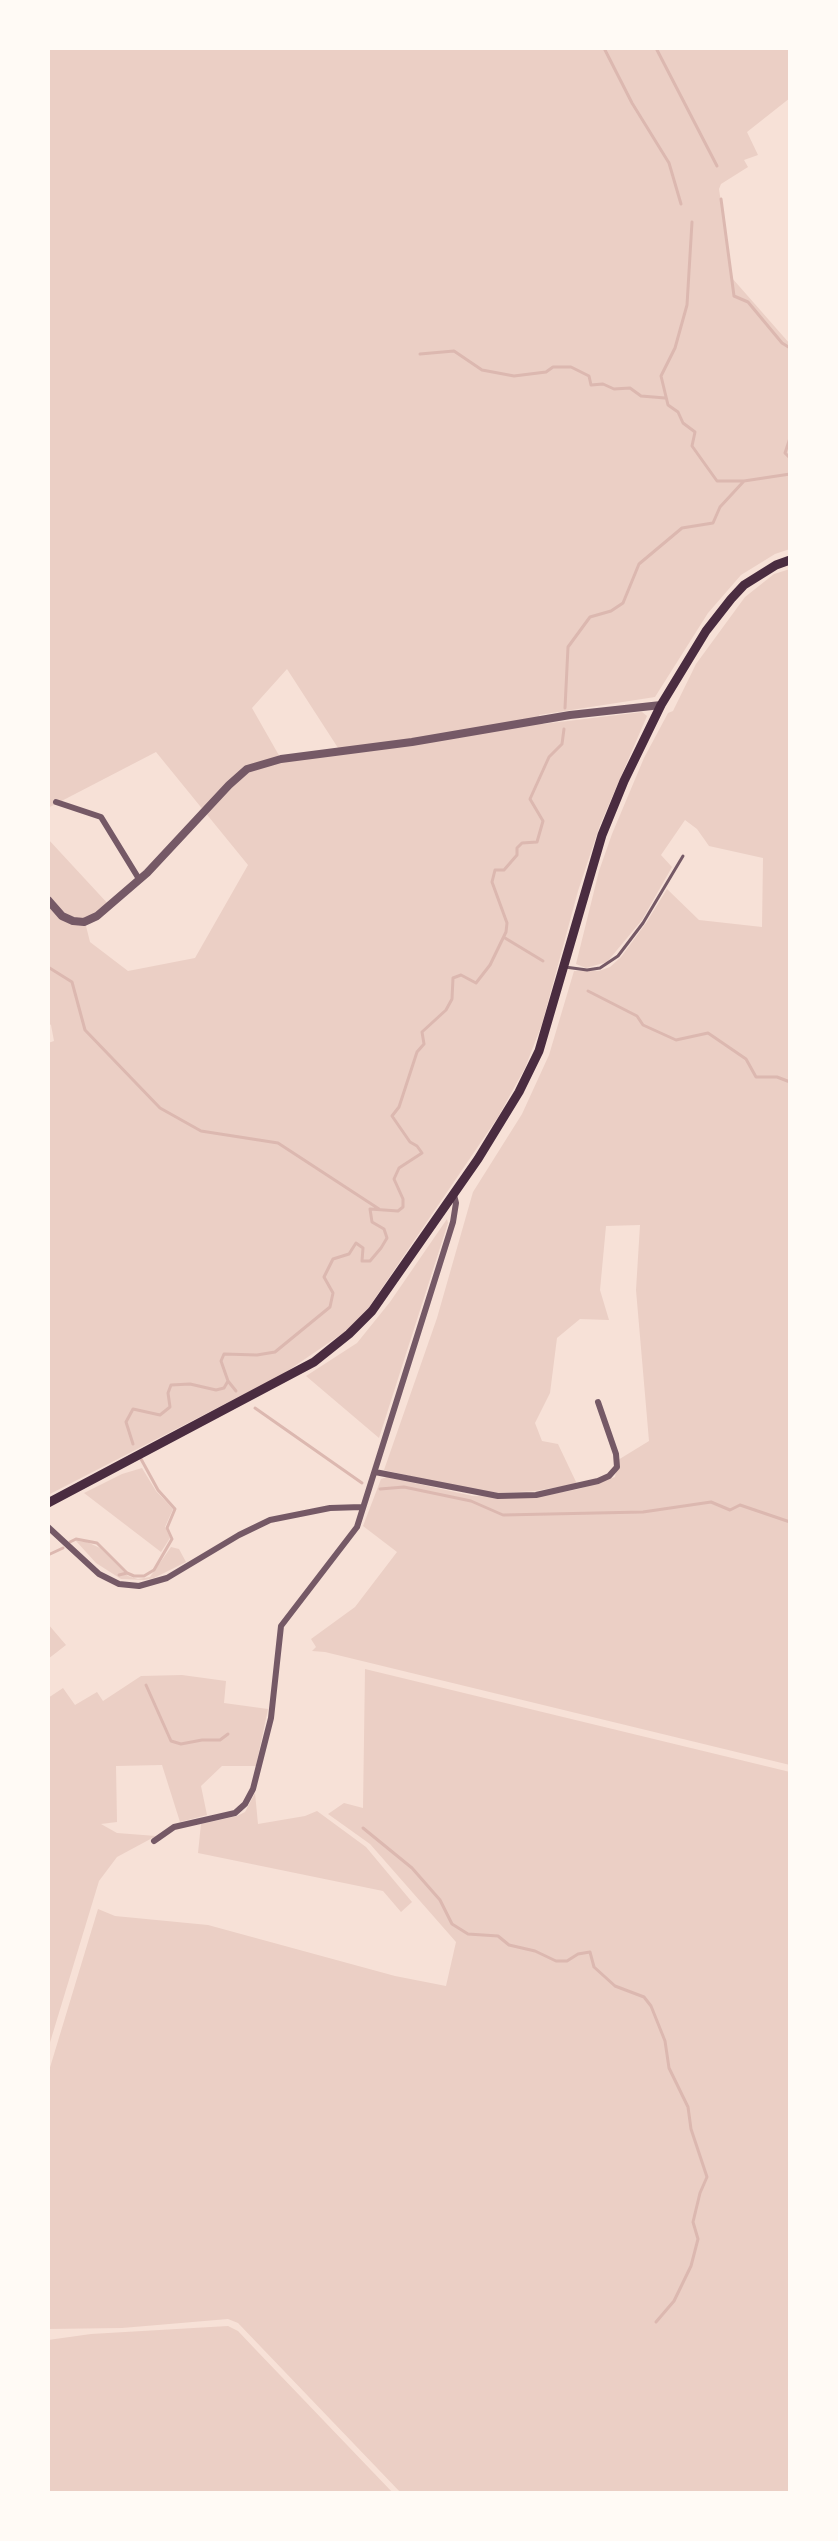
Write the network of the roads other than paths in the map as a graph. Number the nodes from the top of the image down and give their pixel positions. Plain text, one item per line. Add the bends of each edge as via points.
1 (790, 560) edge
2 (661, 705) junction
3 (56, 802) dead end
4 (683, 856) dead end
5 (139, 879) junction
6 (48, 900) edge
7 (565, 967) junction
8 (454, 1195) junction
9 (598, 1402) dead end
10 (375, 1472) junction
11 (48, 1503) edge
12 (362, 1507) junction
13 (48, 1527) edge
14 (154, 1841) dead end

1 - 2 main road via 744,585 706,631
2 - 5 street via 281,759 247,769
2 - 7 main road via 602,835
3 - 5 street via 101,817
4 - 7 lane via 618,956 600,968
5 - 6 street via 84,922 62,916
7 - 8 main road via 539,1051
8 - 10 street via 450,1234
8 - 11 main road via 372,1311 333,1348
9 - 10 street via 617,1467 598,1481 536,1495 498,1496
10 - 12 street
12 - 13 street via 270,1520 167,1578 139,1586 99,1574
12 - 14 street via 346,1545 281,1626 271,1718 245,1804 235,1813 174,1827

